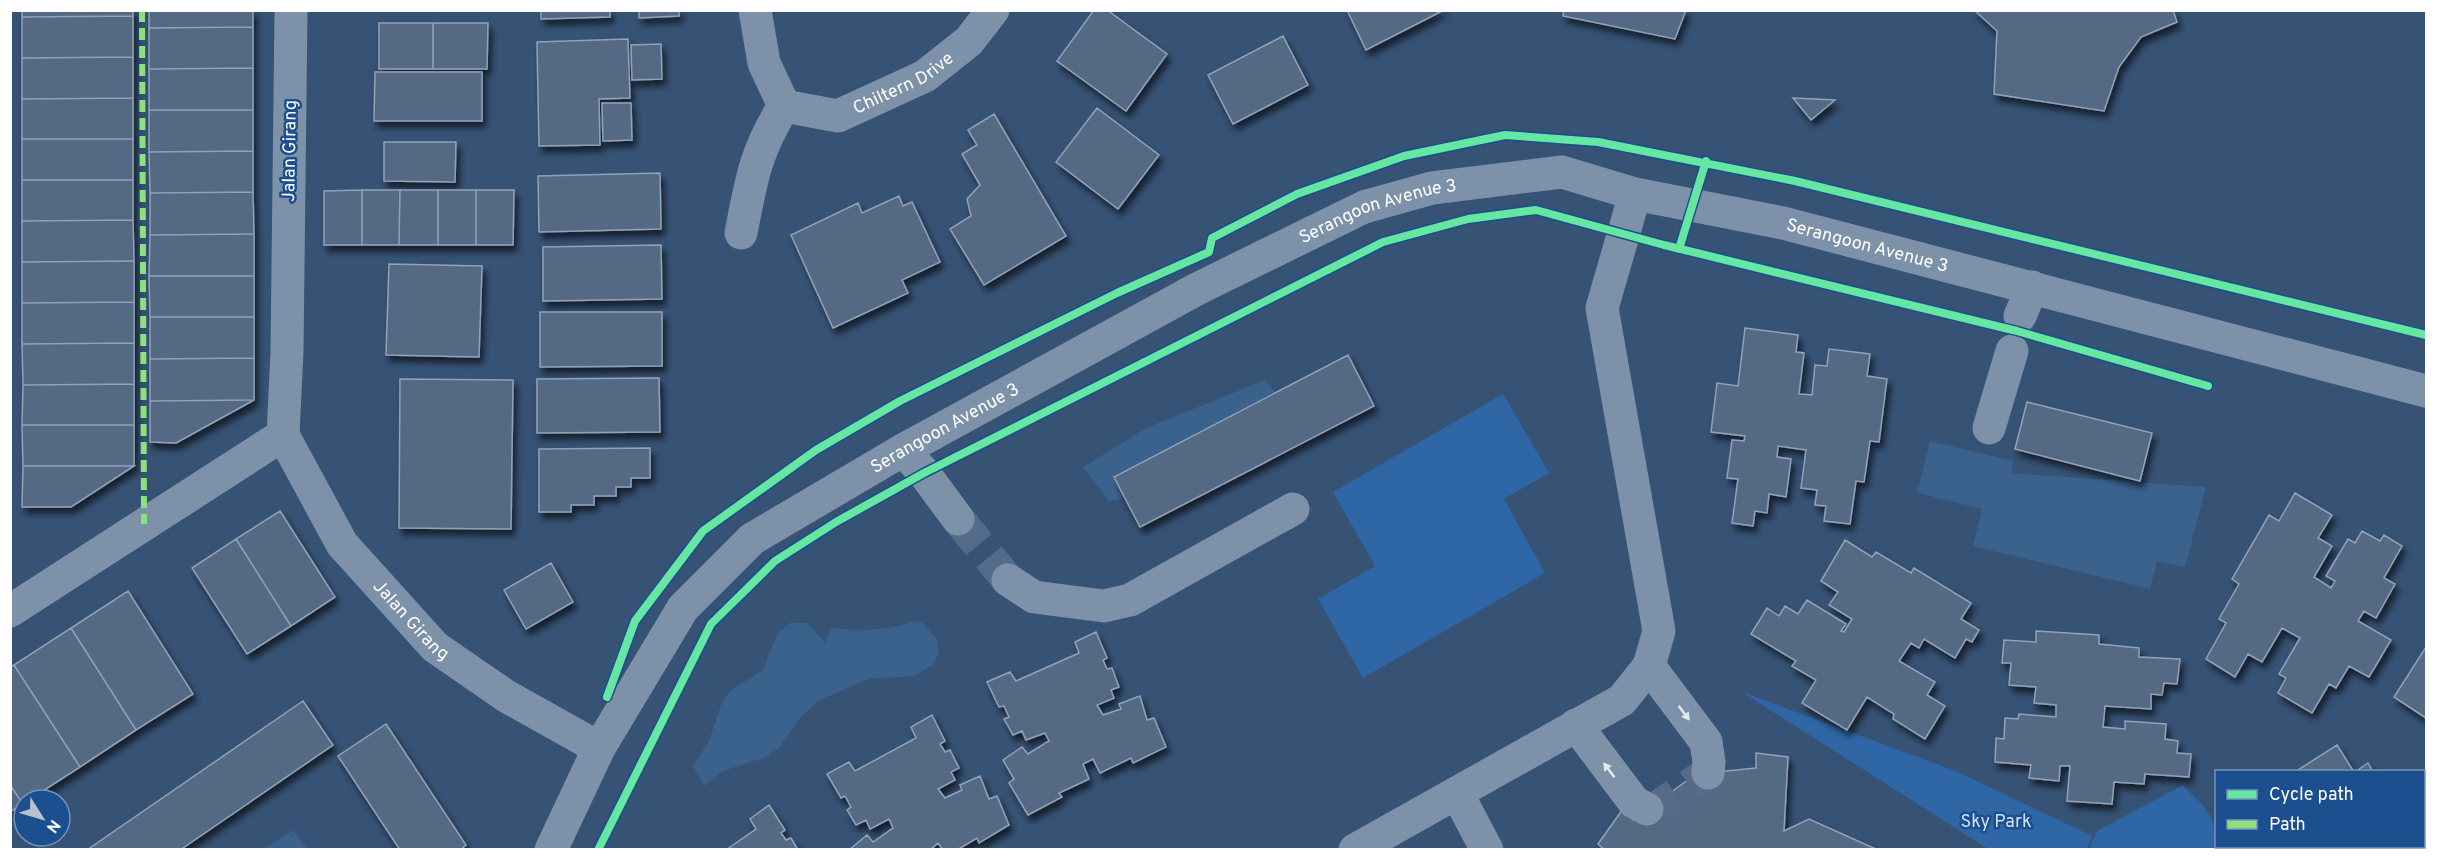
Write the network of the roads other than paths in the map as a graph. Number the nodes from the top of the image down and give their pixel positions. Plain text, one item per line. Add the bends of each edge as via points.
1 (291, 10) edge
2 (756, 10) edge
3 (993, 10) edge
4 (784, 106) junction
5 (1635, 194) junction
6 (741, 233) dead end
7 (2012, 351) dead end
8 (2427, 391) edge
9 (1989, 428) dead end
10 (283, 435) junction
11 (903, 450) junction
12 (1293, 509) dead end
13 (958, 519) tunnel mouth
14 (1008, 580) tunnel mouth
15 (10, 611) edge
16 (1649, 666) junction
17 (1576, 725) junction
18 (598, 748) junction
19 (1708, 772) dead end
20 (1457, 792) junction
21 (1647, 809) dead end
22 (551, 849) edge
23 (1355, 849) edge
24 (1487, 849) edge

1 - 10 street, Jalan Girang
2 - 4 street via 764,63
3 - 4 street, Chiltern Drive via 969,41 926,76 838,116
4 - 6 street via 753,168
5 - 8 street, Serangoon Avenue 3 via 1782,223 2026,302
5 - 11 street, Serangoon Avenue 3 via 1562,172 1432,188 1364,207 1197,289
5 - 16 street via 1602,308 1659,630
7 - 9 street
10 - 15 street
10 - 18 street, Jalan Girang via 342,544 435,647 506,696
11 - 13 street
11 - 18 street, Serangoon Avenue 3 via 752,539 683,608
12 - 14 street via 1130,600 1104,606 1034,597
16 - 17 street via 1622,700
16 -> 19 street via 1706,742
17 - 20 street
21 -> 17 street via 1634,802
18 - 22 street, Serangoon Avenue 3
20 - 23 street
20 - 24 street

